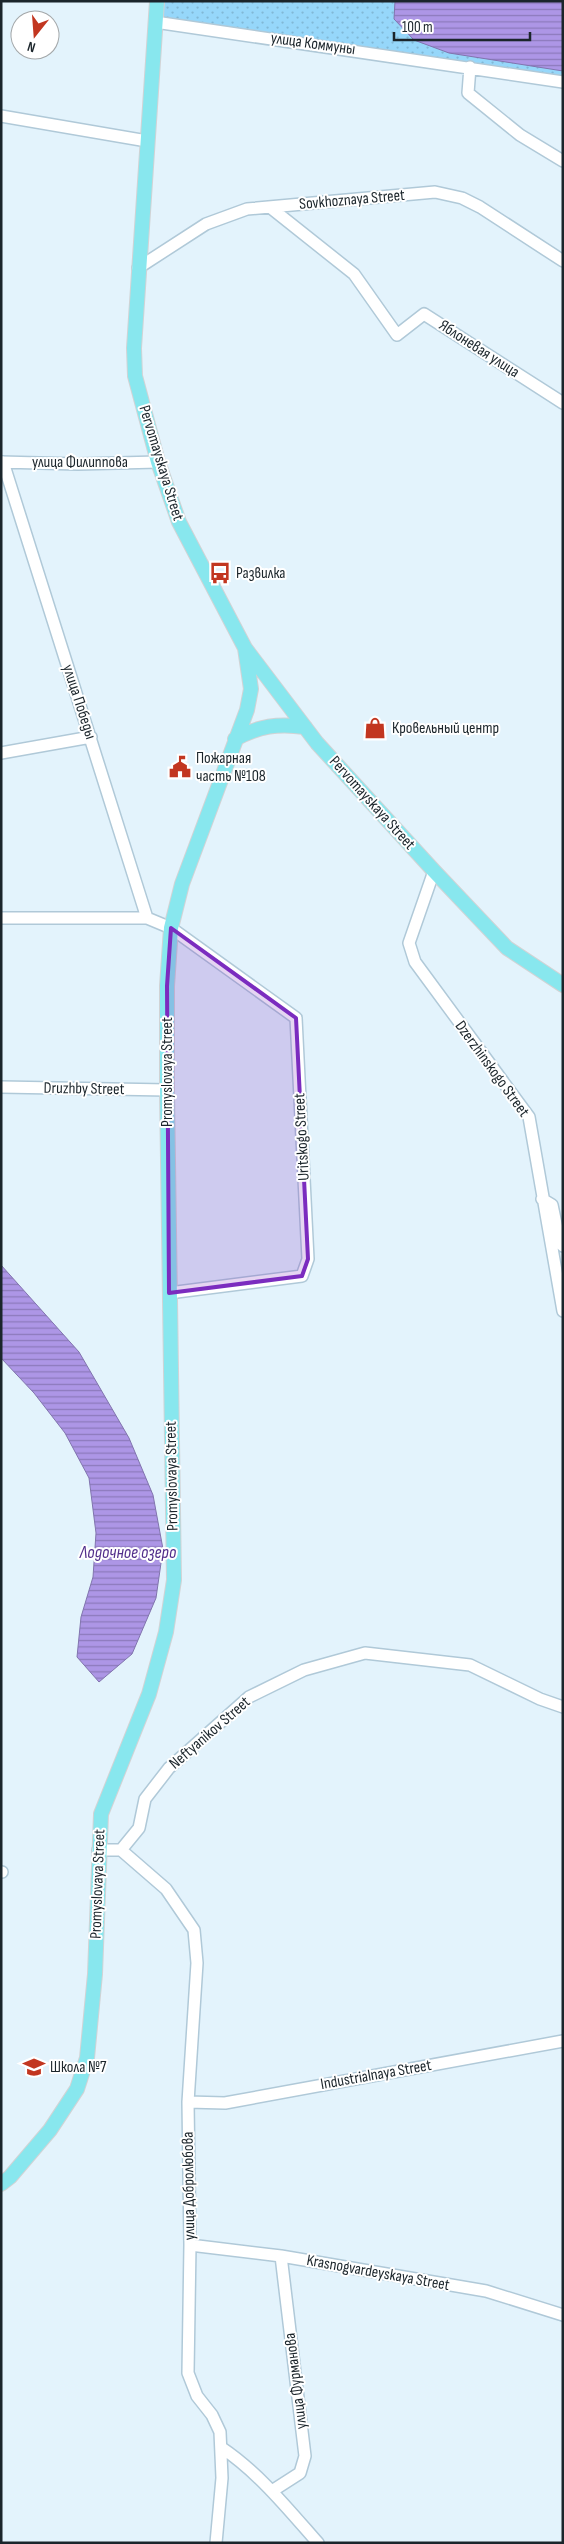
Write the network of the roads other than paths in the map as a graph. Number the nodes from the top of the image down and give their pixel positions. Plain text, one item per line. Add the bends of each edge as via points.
1 (157, 1) edge
2 (155, 22) junction
3 (470, 67) junction
4 (563, 82) edge
5 (1, 116) edge
6 (147, 141) junction
7 (563, 161) edge
8 (271, 208) junction
9 (563, 261) edge
10 (138, 268) junction
11 (563, 403) edge
12 (2, 462) edge
13 (158, 462) junction
14 (245, 648) junction
15 (305, 727) junction
16 (91, 737) junction
17 (236, 739) junction
18 (1, 753) edge
19 (434, 871) junction
20 (1, 918) edge
21 (147, 918) junction
22 (171, 928) junction
23 (563, 985) edge
24 (1, 1087) edge
25 (167, 1090) junction
26 (542, 1199) junction
27 (563, 1246) edge
28 (169, 1293) junction
29 (563, 1311) edge
30 (563, 1707) edge
31 (98, 1850) junction
32 (121, 1850) junction
33 (563, 2041) edge
34 (188, 2102) junction
35 (1, 2184) edge
36 (190, 2245) junction
37 (280, 2256) junction
38 (563, 2315) edge
39 (222, 2448) junction
40 (272, 2491) junction
41 (216, 2543) edge
42 (318, 2543) edge

1 - 2 main road, Pervomayskaya Street
2 - 3 street, улица Коммуны
2 - 6 main road, Pervomayskaya Street
3 - 4 street, улица Коммуны
3 - 7 street via 468,93 520,135
5 - 6 street
6 - 10 main road, Pervomayskaya Street
8 - 9 street, Sovkhoznaya Street via 435,192 462,198 480,207
8 - 10 street, Sovkhoznaya Street via 246,209 206,224
8 - 11 street, Яблоневая улица via 354,274 397,335 424,314
10 - 13 main road, Pervomayskaya Street via 135,376
12 - 13 street, улица Филиппова
12 - 16 street, улица Победы
13 - 14 main road, Pervomayskaya Street via 179,522
14 - 15 main road, Pervomayskaya Street
14 - 17 main road, Promyslovaya Street via 251,689
15 - 17 main road via 268,725
15 - 19 main road, Pervomayskaya Street
16 - 18 street
16 - 21 street, улица Победы
17 - 22 main road, Promyslovaya Street via 182,884
19 - 23 main road, Pervomayskaya Street via 507,948
19 - 26 street, Dzerzhinskogo Street via 409,943 415,962 529,1117
20 - 21 street
21 - 22 street
22 - 25 main road, Promyslovaya Street via 167,986
22 - 28 street, Uritskogo Street via 296,1018 308,1259 302,1276
24 - 25 street, Druzhby Street
25 - 28 main road, Promyslovaya Street
26 - 27 street via 552,1205
26 - 29 street, Dzerzhinskogo Street
28 - 31 main road, Promyslovaya Street via 174,1580 166,1632 152,1685 101,1814
30 - 32 street, Neftyanikov Street via 470,1665 365,1653 304,1670 249,1697 168,1768 145,1799 138,1828
31 - 32 street
31 - 35 main road, Promyslovaya Street via 95,1974 87,2058 77,2089 50,2130
32 - 34 street, улица Добролюбова via 166,1889 194,1930 196,1963
33 - 34 street, Industrialnaya Street via 225,2102
34 - 36 street, улица Добролюбова
36 - 37 street, Krasnogvardeyskaya Street
36 - 39 street, улица Добролюбова via 188,2373 197,2396 220,2432
37 - 38 street, Krasnogvardeyskaya Street via 486,2291
37 - 40 street, улица Фурманова via 305,2456 300,2473
39 - 40 street via 238,2458
39 - 41 street, улица Добролюбова
40 - 42 street

